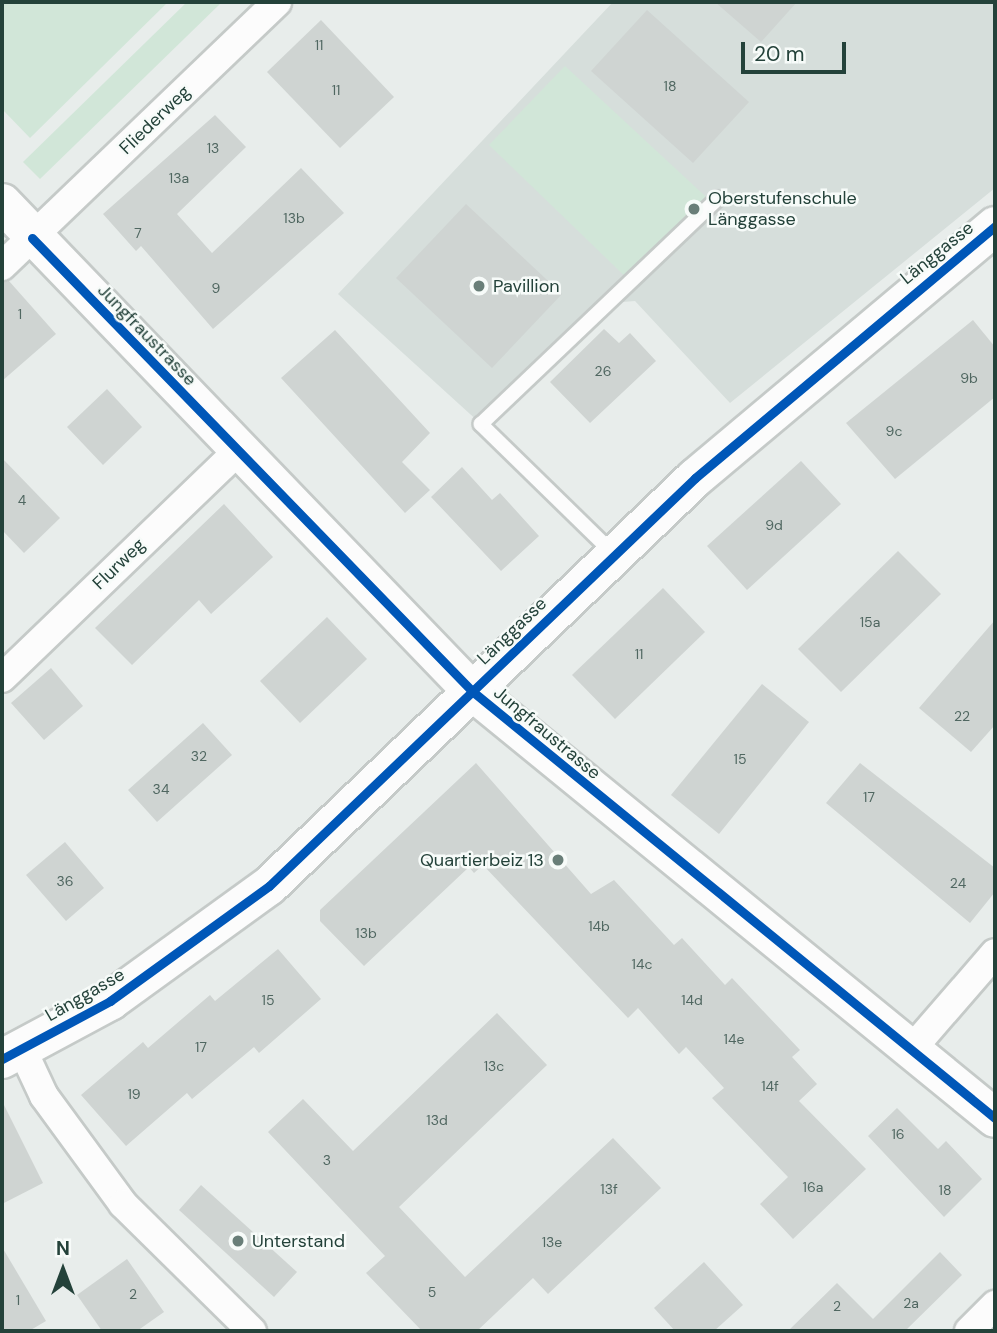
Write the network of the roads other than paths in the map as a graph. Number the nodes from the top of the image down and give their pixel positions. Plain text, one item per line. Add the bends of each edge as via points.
1 (277, 2) edge
2 (718, 198) dead end
3 (2, 203) edge
4 (995, 226) edge
5 (32, 237) junction
6 (2, 266) edge
7 (237, 452) junction
8 (614, 554) junction
9 (2, 678) edge
10 (472, 691) junction
11 (995, 953) edge
12 (911, 1050) junction
13 (12, 1054) edge
14 (995, 1118) edge
15 (995, 1305) edge
16 (252, 1331) edge
17 (969, 1331) edge

1 - 5 street, Fliederweg
2 - 8 lane via 481,424
3 - 5 street, Jungfraustrasse
4 - 8 street, Länggasse via 789,393
5 - 6 street, Fliederweg
5 - 7 street, Jungfraustrasse
7 - 9 street, Flurweg
7 - 10 street, Jungfraustrasse
8 - 10 street, Länggasse
10 - 12 street, Jungfraustrasse
10 - 13 street, Länggasse via 269,886 110,1001
11 - 12 street
12 - 14 street, Jungfraustrasse
13 - 16 street via 123,1204
15 - 17 street

